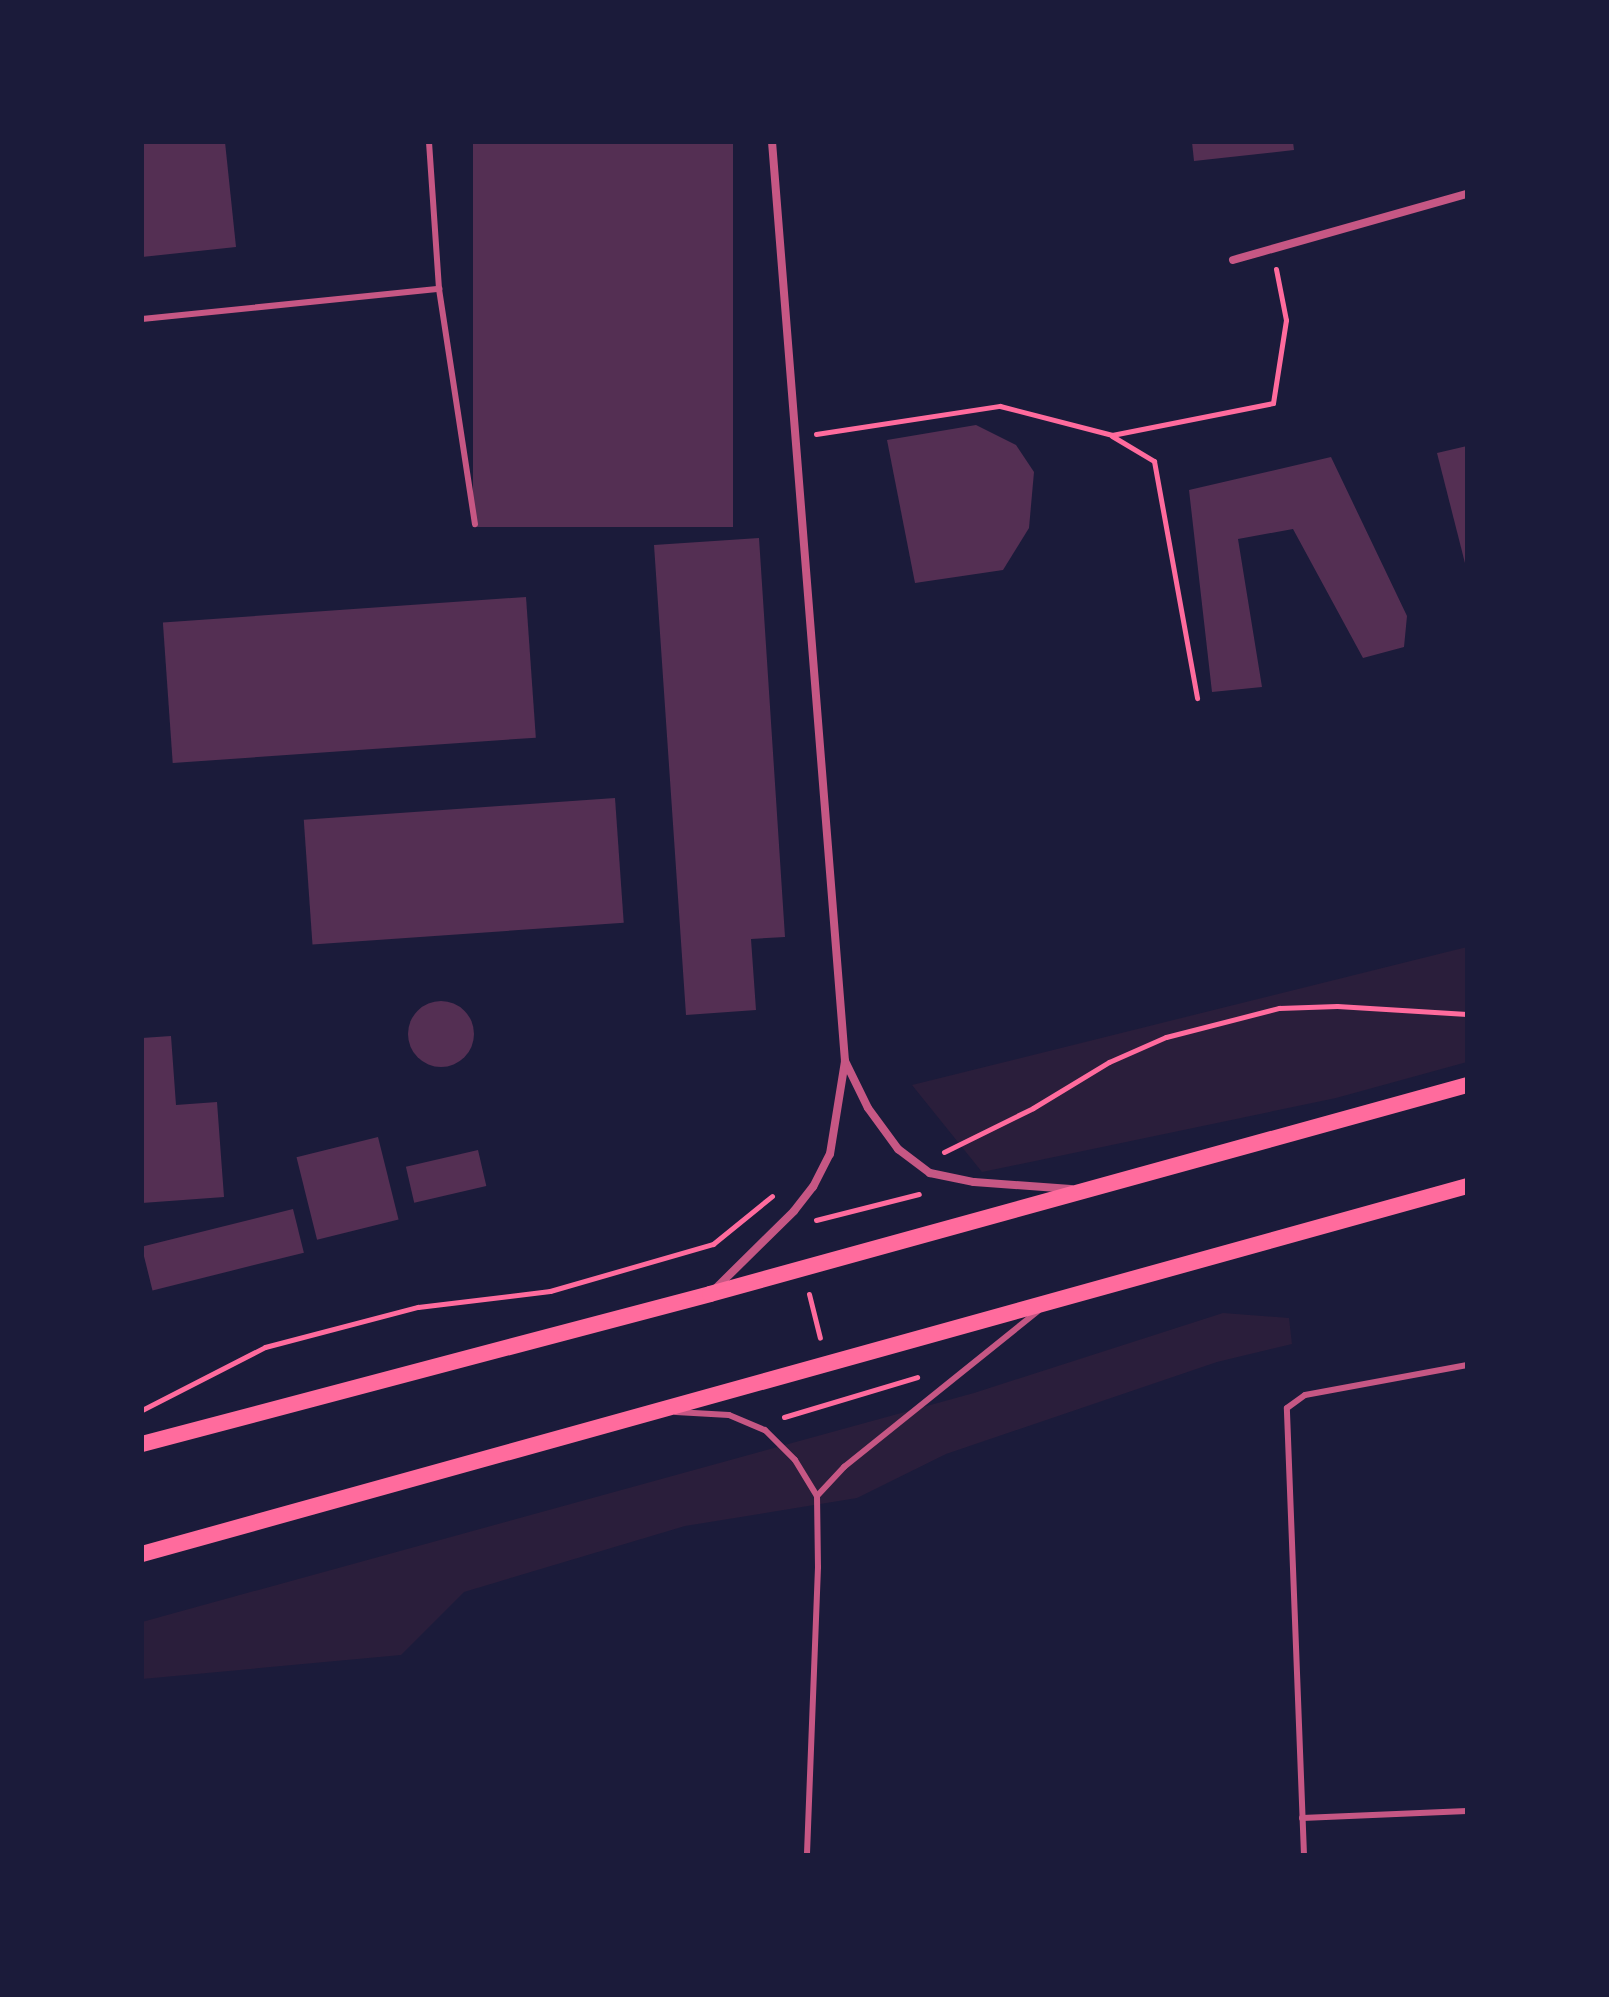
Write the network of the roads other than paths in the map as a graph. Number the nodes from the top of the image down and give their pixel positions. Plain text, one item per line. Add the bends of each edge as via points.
1 (429, 142) edge
2 (772, 142) edge
3 (1467, 194) edge
4 (1233, 260) dead end
5 (439, 289) junction
6 (142, 319) edge
7 (475, 524) dead end
8 (845, 1061) junction
9 (1467, 1085) edge
10 (1467, 1186) edge
11 (1084, 1190) junction
12 (710, 1294) junction
13 (1047, 1303) junction
14 (1467, 1365) edge
15 (665, 1411) junction
16 (142, 1444) edge
17 (817, 1496) junction
18 (142, 1554) edge
19 (1467, 1811) edge
20 (1302, 1818) junction
21 (807, 1855) edge
22 (1304, 1855) edge

1 - 5 lane
2 - 8 street
3 - 4 street
5 - 6 lane
5 - 7 lane
8 - 11 street via 868,1108 898,1149 930,1173 974,1182
8 - 12 street via 830,1154 813,1187
9 - 11 main road
10 - 13 main road
11 - 12 main road
12 - 16 main road
13 - 15 main road
13 - 17 lane via 844,1467
14 - 20 lane via 1305,1395 1287,1408
15 - 17 lane via 729,1415 765,1430 795,1460
15 - 18 main road
17 - 21 lane
19 - 20 lane
20 - 22 lane

